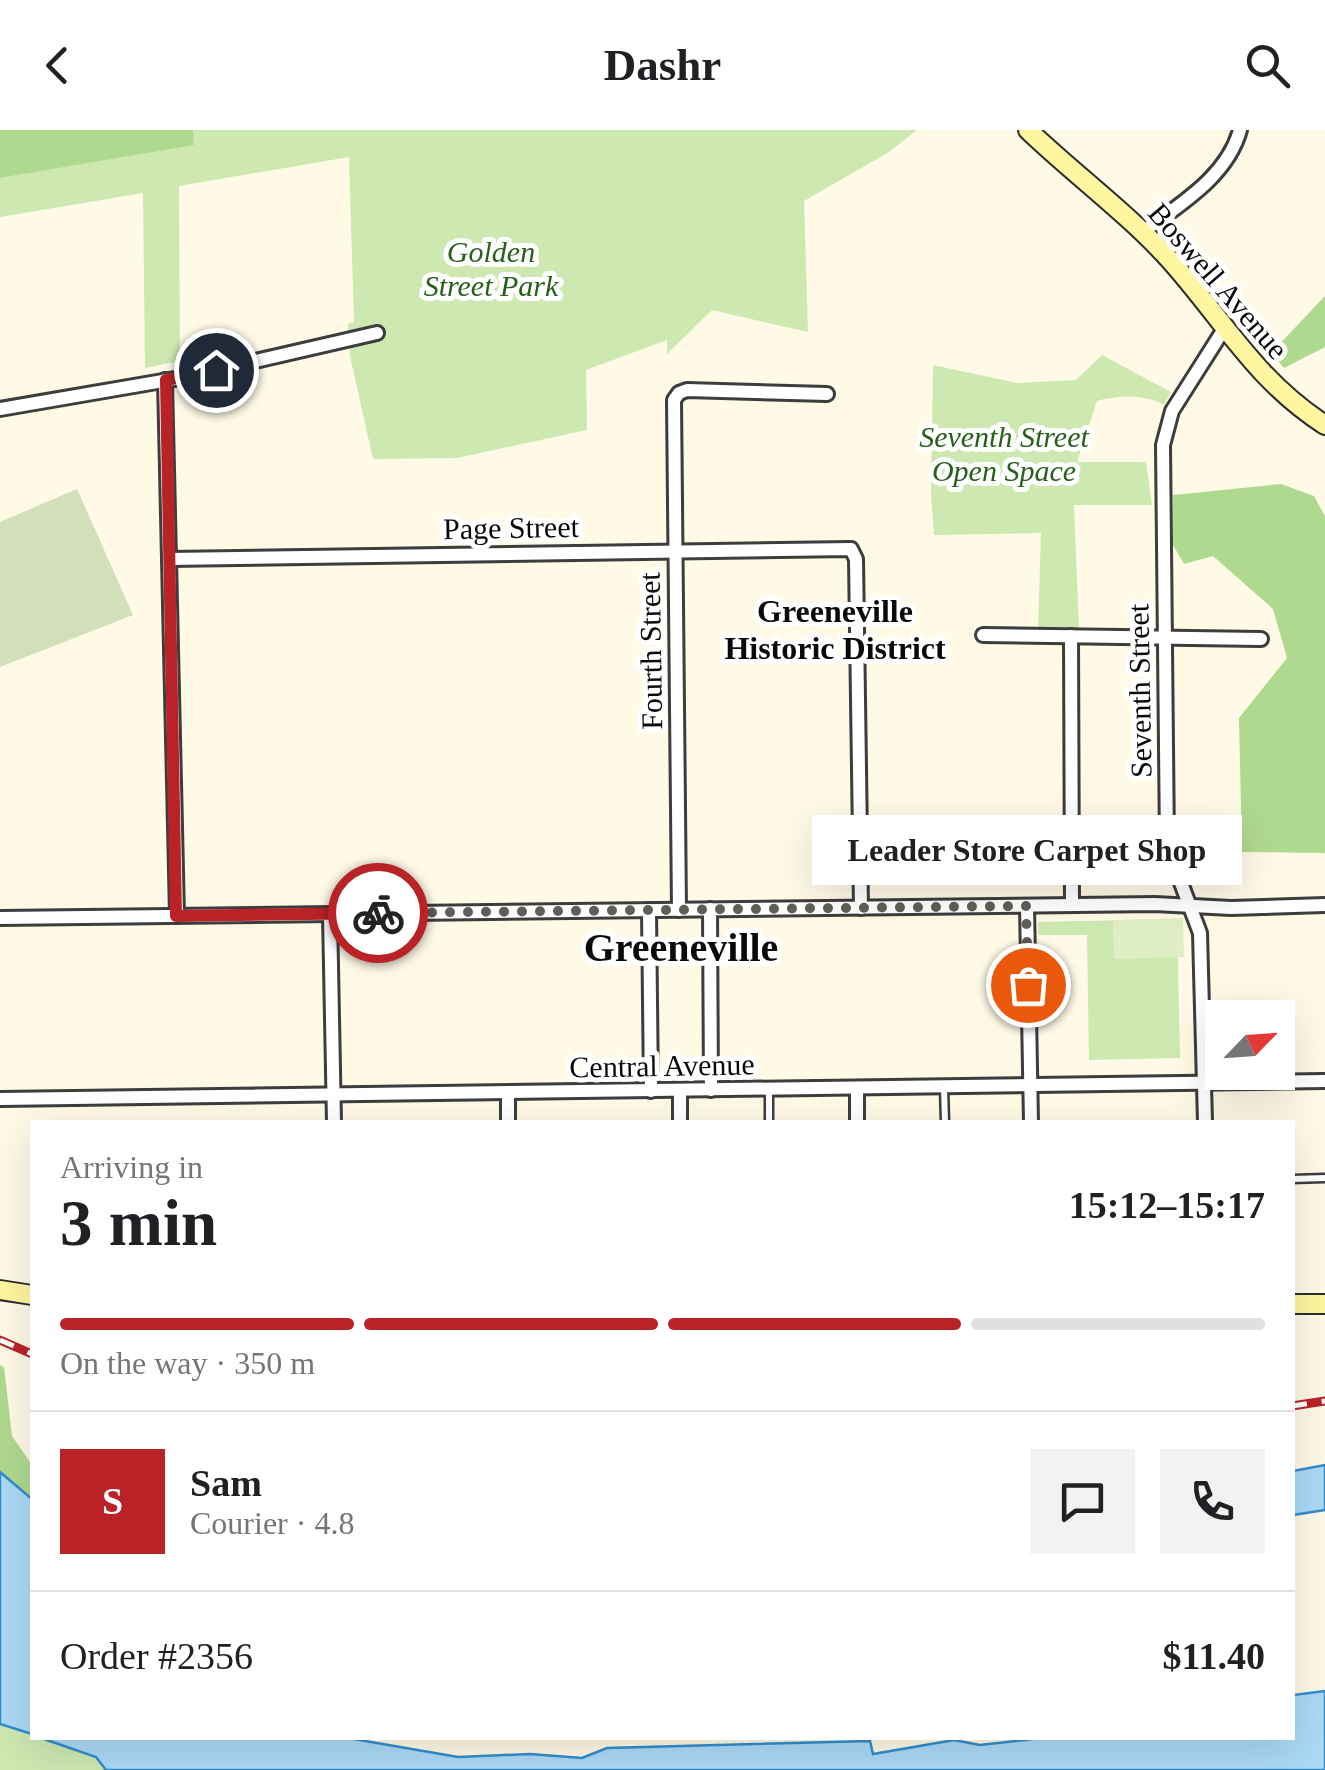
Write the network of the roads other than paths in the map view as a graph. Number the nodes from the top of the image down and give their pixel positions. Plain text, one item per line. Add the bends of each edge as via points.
1 (1028, 130) edge
2 (1240, 130) edge
3 (1143, 232) junction
4 (1224, 329) junction
5 (377, 333) dead end
6 (166, 380) junction
7 (827, 394) dead end
8 (0, 409) edge
9 (1325, 425) edge
10 (675, 550) junction
11 (169, 559) junction
12 (982, 635) dead end
13 (1070, 636) junction
14 (1164, 638) junction
15 (1260, 639) dead end
16 (1072, 905) junction
17 (1026, 906) junction
18 (1191, 906) junction
19 (1325, 906) edge
20 (861, 908) junction
21 (649, 910) junction
22 (679, 910) junction
23 (710, 910) junction
24 (330, 914) junction
25 (176, 916) junction
26 (0, 918) edge
27 (1325, 1082) edge
28 (1204, 1083) junction
29 (1030, 1086) junction
30 (944, 1087) junction
31 (857, 1088) junction
32 (768, 1089) junction
33 (652, 1090) junction
34 (680, 1090) junction
35 (711, 1090) junction
36 (508, 1092) junction
37 (334, 1095) junction
38 (0, 1100) edge
39 (334, 1120) edge
40 (508, 1120) edge
41 (680, 1120) edge
42 (769, 1120) edge
43 (857, 1120) edge
44 (944, 1120) edge
45 (1031, 1120) edge
46 (1205, 1120) edge
47 (1325, 1178) edge
48 (1295, 1179) edge
49 (0, 1290) edge
50 (30, 1294) edge
51 (1295, 1304) edge
52 (1325, 1304) edge

1 - 3 street, Boswell Avenue
2 - 3 street via 1215,175
3 - 4 street, Boswell Avenue
4 - 9 street, Boswell Avenue via 1280,392
4 - 14 street, Seventh Street via 1164,435
5 - 6 street
6 - 8 street
6 - 11 street
7 - 10 street, Fourth Street via 679,393
10 - 11 street, Page Street
10 - 20 street, Page Street via 853,551
10 - 22 street, Fourth Street
11 - 25 street
12 - 13 street
13 - 14 street
13 - 16 street
14 - 15 street
14 - 18 street, Seventh Street via 1166,846
16 - 17 street
16 - 18 street
17 - 20 street
17 - 29 street
18 - 19 street
18 - 28 street, Seventh Street via 1200,938
20 - 23 street
21 - 22 street
21 - 24 street
21 - 33 street
22 - 23 street
23 - 35 street
24 - 25 street
24 - 37 street
25 - 26 street
27 - 28 street, Central Avenue
28 - 29 street, Central Avenue
28 - 46 street, Seventh Street
29 - 30 street, Central Avenue
29 - 45 street
30 - 31 street, Central Avenue
30 - 44 lane
31 - 32 street, Central Avenue
31 - 43 street
32 - 35 street, Central Avenue
32 - 42 lane
33 - 34 street, Central Avenue
33 - 36 street, Central Avenue
34 - 35 street, Central Avenue
34 - 41 street
36 - 37 street, Central Avenue
36 - 40 street
37 - 38 street, Central Avenue
37 - 39 street
47 - 48 lane
49 - 50 street
51 - 52 street

